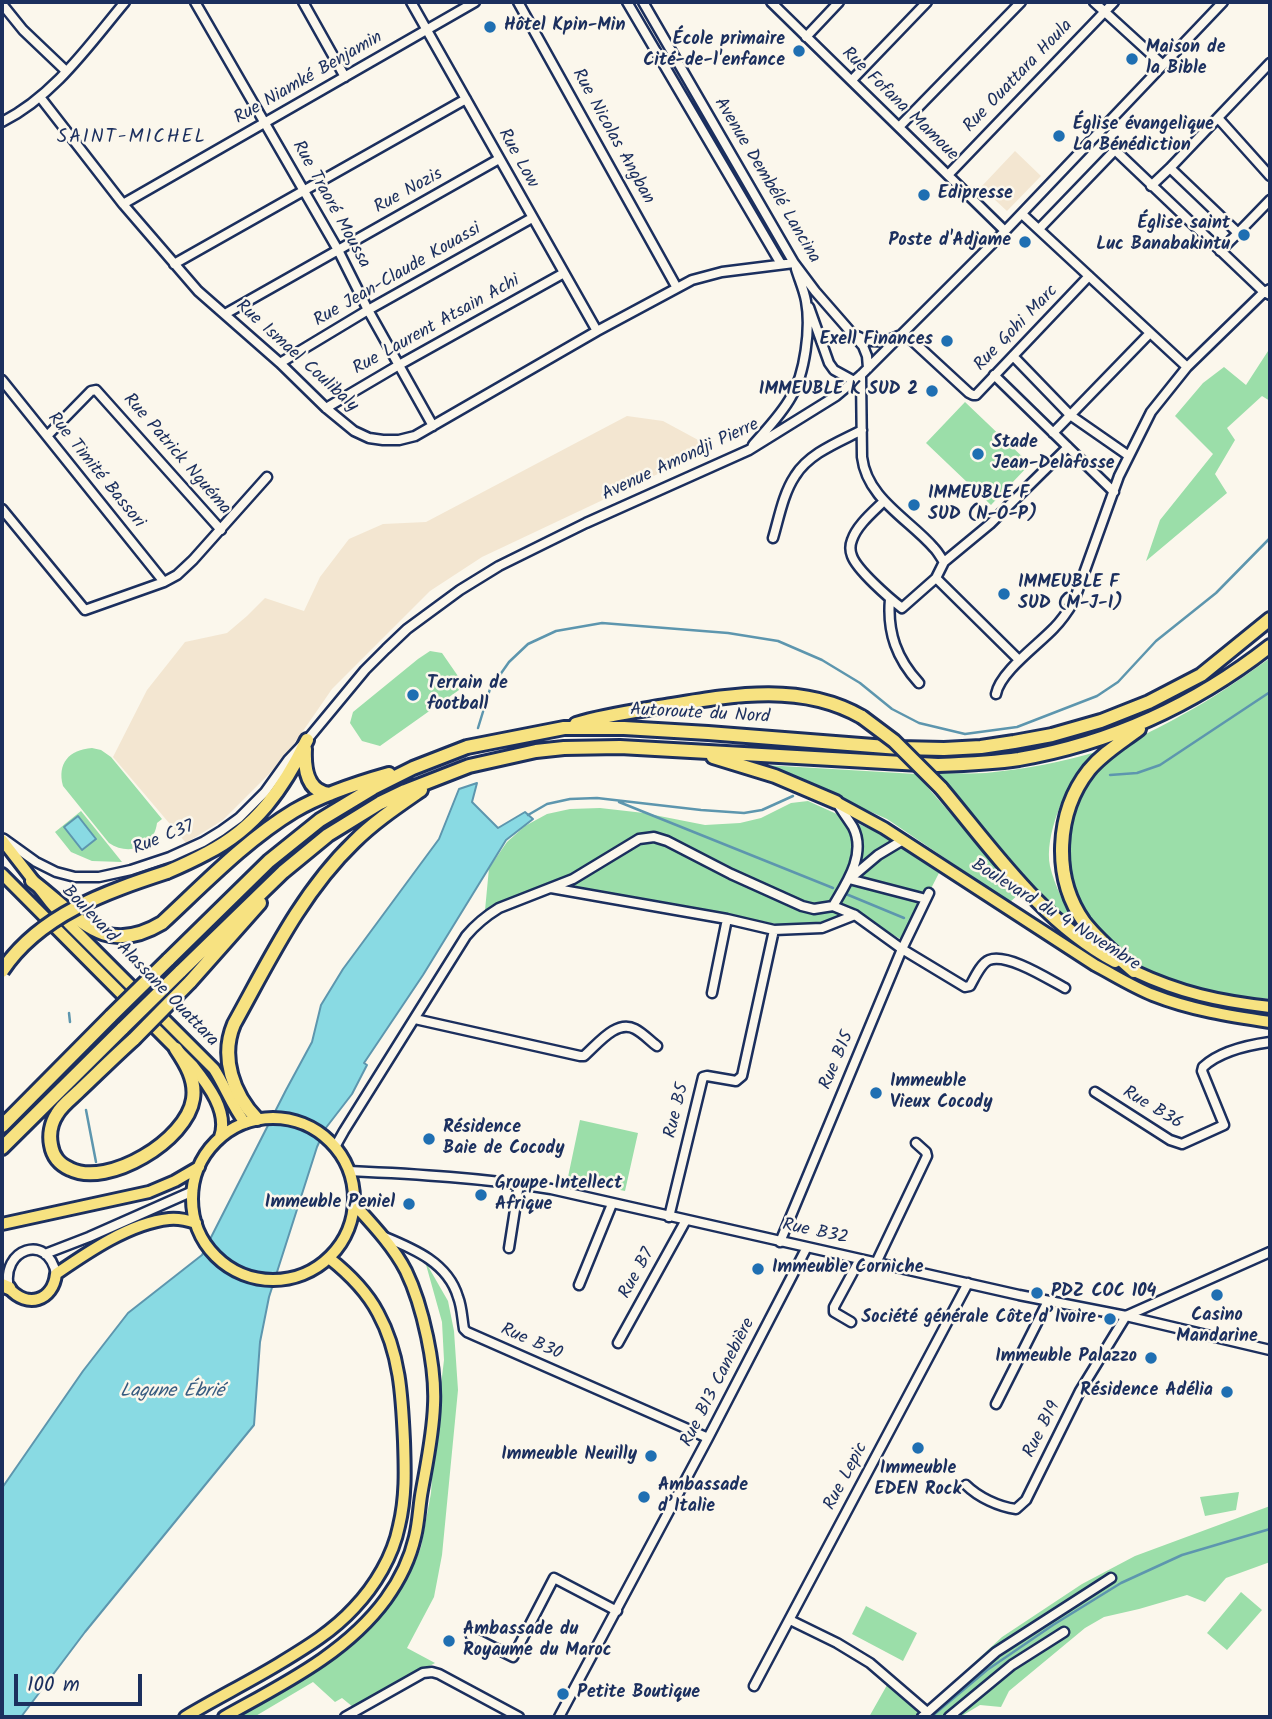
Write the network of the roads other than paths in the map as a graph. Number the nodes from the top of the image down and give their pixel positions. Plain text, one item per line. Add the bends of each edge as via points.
1 (125, 2) edge
2 (195, 2) edge
3 (303, 2) edge
4 (411, 2) edge
5 (475, 2) edge
6 (518, 2) edge
7 (627, 2) edge
8 (643, 2) edge
9 (771, 2) edge
10 (839, 2) edge
11 (927, 2) edge
12 (1021, 2) edge
13 (1094, 2) edge
14 (1114, 2) edge
15 (1223, 2) edge
16 (2, 4) edge
17 (1104, 12) junction
18 (427, 29) junction
19 (806, 37) junction
20 (1270, 63) edge
21 (1163, 65) junction
22 (66, 71) junction
23 (345, 76) junction
24 (852, 80) junction
25 (40, 97) junction
26 (466, 99) junction
27 (1218, 118) junction
28 (2, 122) edge
29 (266, 122) junction
30 (899, 127) junction
31 (499, 159) junction
32 (1170, 169) junction
33 (948, 175) junction
34 (1270, 176) edge
35 (1151, 187) junction
36 (304, 190) junction
37 (123, 204) junction
38 (1269, 204) edge
39 (1022, 214) junction
40 (532, 218) junction
41 (1039, 229) junction
42 (1006, 231) junction
43 (1238, 233) junction
44 (338, 250) junction
45 (1220, 251) junction
46 (794, 263) junction
47 (174, 264) junction
48 (780, 264) junction
49 (564, 273) junction
50 (1089, 276) junction
51 (677, 288) junction
52 (1268, 292) edge
53 (807, 301) junction
54 (368, 310) junction
55 (225, 314) junction
56 (597, 331) junction
57 (850, 332) junction
58 (904, 333) junction
59 (1150, 333) junction
60 (1013, 356) junction
61 (279, 363) junction
62 (400, 365) junction
63 (1186, 367) junction
64 (861, 375) junction
65 (994, 376) junction
66 (2, 380) edge
67 (326, 408) junction
68 (1070, 415) junction
69 (433, 426) junction
70 (862, 430) junction
71 (1053, 433) junction
72 (47, 436) junction
73 (1068, 447) junction
74 (749, 450) junction
75 (1129, 456) junction
76 (267, 477) dead end
77 (1114, 492) junction
78 (884, 501) junction
79 (2, 509) edge
80 (220, 530) junction
81 (773, 538) dead end
82 (944, 562) junction
83 (936, 578) junction
84 (164, 582) junction
85 (890, 599) junction
86 (1270, 619) edge
87 (1270, 646) edge
88 (1019, 660) junction
89 (919, 683) dead end
90 (996, 694) dead end
91 (1153, 719) junction
92 (564, 728) junction
93 (307, 740) junction
94 (692, 751) junction
95 (413, 768) junction
96 (442, 775) junction
97 (331, 794) junction
98 (836, 802) junction
99 (2, 839) edge
100 (903, 840) junction
101 (283, 872) junction
102 (2, 873) edge
103 (849, 879) junction
104 (33, 881) junction
105 (551, 888) junction
106 (833, 906) junction
107 (855, 915) junction
108 (727, 919) junction
109 (774, 930) junction
110 (902, 949) junction
111 (2, 971) edge
112 (1134, 971) junction
113 (1065, 988) dead end
114 (712, 993) dead end
115 (1270, 1007) edge
116 (415, 1019) junction
117 (1270, 1021) edge
118 (1270, 1042) edge
119 (657, 1046) dead end
120 (176, 1049) junction
121 (1095, 1092) dead end
122 (256, 1120) junction
123 (2, 1126) edge
124 (220, 1137) junction
125 (916, 1143) dead end
126 (335, 1147) junction
127 (2, 1148) edge
128 (199, 1167) junction
129 (349, 1171) junction
130 (519, 1184) junction
131 (193, 1191) junction
132 (354, 1204) junction
133 (612, 1204) junction
134 (669, 1217) junction
135 (686, 1220) junction
136 (196, 1223) junction
137 (2, 1224) edge
138 (383, 1236) junction
139 (780, 1242) junction
140 (807, 1247) junction
141 (509, 1248) dead end
142 (1270, 1252) edge
143 (46, 1254) junction
144 (329, 1258) junction
145 (860, 1259) junction
146 (876, 1263) junction
147 (56, 1274) junction
148 (968, 1283) junction
149 (579, 1285) dead end
150 (6, 1287) edge
151 (1048, 1301) junction
152 (1126, 1316) junction
153 (851, 1322) dead end
154 (618, 1343) dead end
155 (1270, 1350) edge
156 (996, 1404) dead end
157 (708, 1438) junction
158 (966, 1485) dead end
159 (1111, 1578) dead end
160 (617, 1611) junction
161 (790, 1620) junction
162 (1064, 1632) dead end
163 (471, 1636) dead end
164 (754, 1686) dead end
165 (369, 1704) junction
166 (925, 1715) edge
167 (185, 1717) edge
168 (224, 1717) edge
169 (345, 1717) edge
170 (367, 1717) edge
171 (519, 1717) edge
172 (559, 1717) edge
173 (949, 1717) edge

1 - 22 street
2 - 29 street, Rue Traoré Moussa
3 - 23 street
4 - 18 street, Rue Low
5 - 18 street, Rue Niamké Benjamin
6 - 51 street, Rue Nicolas Angban
7 - 48 street
8 - 46 street, Avenue Dembélé Lancina
9 - 19 street, Rue Fofana Mamoue
10 - 19 street
11 - 24 street
12 - 30 street
13 - 17 street
14 - 17 street, Rue Ouattara Houla
15 - 21 street, Avenue Amondji Pierre
16 - 22 street
17 - 21 street
17 - 33 street, Rue Ouattara Houla
18 - 23 street, Rue Niamké Benjamin
18 - 26 street, Rue Low
19 - 24 street, Rue Fofana Mamoue
20 - 27 street
21 - 39 street, Avenue Amondji Pierre
22 - 25 street
23 - 29 street, Rue Niamké Benjamin
24 - 30 street, Rue Fofana Mamoue
25 - 28 street
25 - 37 street, Rue Ismael Coulibaly
26 - 31 street, Rue Low
26 - 36 street
27 - 32 street
27 - 34 street
29 - 36 street, Rue Traoré Moussa
29 - 37 street, Rue Niamké Benjamin
30 - 33 street, Rue Fofana Mamoue
31 - 40 street, Rue Low
31 - 44 street, Rue Nozis
32 - 35 street
32 - 43 street
33 - 42 street, Rue Fofana Mamoue
35 - 41 street via 1115,150
35 - 45 street
36 - 44 street, Rue Traoré Moussa
36 - 47 street
37 - 47 street, Rue Ismael Coulibaly
38 - 43 street
39 - 41 street
39 - 42 street, Avenue Amondji Pierre
40 - 49 street, Rue Low
40 - 54 street, Rue Jean-Claude Kouassi
41 - 50 street
42 - 58 street, Avenue Amondji Pierre
43 - 45 street
44 - 54 street, Rue Traoré Moussa
44 - 55 street, Rue Nozis
45 - 52 street
46 - 48 street, Rue Ismael Coulibaly
46 - 53 street
46 - 57 street, Avenue Dembélé Lancina
47 - 55 street, Rue Ismael Coulibaly
48 - 51 street, Rue Ismael Coulibaly via 708,275
49 - 56 street, Rue Low
49 - 62 street, Rue Laurent Atsain Achi
50 - 59 street
50 - 60 street, Rue Gohi Marc
51 - 56 street, Rue Ismael Coulibaly
52 - 63 street
53 - 64 street via 834,370
53 - 74 street via 806,346 798,383
54 - 61 street, Rue Jean-Claude Kouassi
54 - 62 street, Rue Traoré Moussa
55 - 61 street, Rue Ismael Coulibaly
56 - 69 street, Rue Ismael Coulibaly
57 - 58 street via 884,342
57 - 64 street, Avenue Dembélé Lancina via 867,356
58 - 64 street, Avenue Amondji Pierre
58 - 65 street, Rue Gohi Marc via 973,395
59 - 63 street
59 - 68 street
60 - 65 street, Rue Gohi Marc
60 - 68 street
61 - 67 street, Rue Ismael Coulibaly
62 - 67 street, Rue Laurent Atsain Achi
62 - 69 street, Rue Traoré Moussa
63 - 75 street via 1150,412
64 - 70 street
64 - 74 street, Avenue Amondji Pierre via 836,396
65 - 71 street
66 - 72 street, Rue Timité Bassori
67 - 69 street, Rue Ismael Coulibaly via 369,438 399,440
68 - 71 street
68 - 75 street
70 - 78 street via 863,465
70 - 81 street via 803,465 789,487
71 - 73 street
72 - 80 street, Rue Patrick Nguéma via 96,390
72 - 84 street, Rue Timité Bassori
73 - 77 street
73 - 82 street
74 - 93 street, Avenue Amondji Pierre via 482,575 386,649
75 - 77 street
76 - 80 street
77 - 88 street via 1069,610
78 - 82 street
78 - 85 street via 856,531 850,553
79 - 84 street via 85,610
80 - 84 street via 194,560
82 - 83 street
83 - 85 street via 902,608
83 - 88 street
85 - 89 street via 898,654
86 - 92 highway, Autoroute du Nord via 1201,675 1149,702 1101,721 1014,742 900,748 684,731
87 - 91 highway, Autoroute du Nord via 1210,688
88 - 90 street
91 - 94 highway, Autoroute du Nord via 1052,752 981,763 893,764
91 - 112 highway via 1091,768 1072,799 1062,837 1065,878 1076,908 1098,938
92 - 95 highway, Autoroute du Nord via 467,747
92 - 112 highway, bridge via 597,718 763,694 796,695 833,704 862,717 894,741 1052,916 1102,954
93 - 97 highway via 309,782 316,790
93 - 99 street, Rue C37 via 239,818 203,842 152,863 99,877 75,877 36,862
93 - 111 highway, bridge via 284,784 251,823 229,840 167,872 68,911 23,946
94 - 96 highway, Autoroute du Nord via 564,748 506,757
94 - 98 highway via 775,776
95 - 97 highway
95 - 123 highway, Autoroute du Nord, bridge via 320,820 269,861
96 - 101 highway, Autoroute du Nord via 355,818
96 - 122 highway via 382,817 331,867 295,916 234,1024 227,1054 230,1071
97 - 104 highway via 277,822 162,923 136,935 100,933
98 - 100 main road, Boulevard du 4 Novembre
98 - 103 street via 854,829 857,843
99 - 104 main road, Boulevard Alassane Ouattara
100 - 103 street
100 - 117 main road, Boulevard du 4 Novembre via 1130,984 1206,1012
101 - 120 highway, bridge via 190,982 56,1115 50,1133 55,1157 78,1173 108,1172 151,1152 191,1108 194,1093 189,1073
101 - 127 highway, Autoroute du Nord, bridge
102 - 120 main road
103 - 106 street
103 - 110 street, Rue B15 via 928,896
104 - 122 main road, Boulevard Alassane Ouattara via 78,933 201,1055 221,1080 235,1110
105 - 106 street via 639,839 654,837 802,906
105 - 108 street
105 - 116 street via 499,908 476,925
106 - 107 street
107 - 109 street via 822,928
107 - 110 street
108 - 109 street
108 - 114 street
109 - 134 street, Rue B5 via 742,1076 736,1081 707,1076 701,1081
110 - 113 street via 968,987 991,959 1022,966
110 - 139 street, Rue B15
112 - 115 main road, Boulevard du 4 Novembre via 1198,995
116 - 119 street via 580,1056 619,1027 637,1030
116 - 126 street
118 - 121 street, Rue B36 via 1242,1048 1203,1067 1224,1125 1182,1144
120 - 124 main road via 209,1087 222,1118
122 - 124 main road
122 - 126 main road via 296,1121
124 - 128 main road
125 - 146 street via 927,1156
126 - 129 main road
128 - 131 main road
128 - 137 main road via 149,1192
129 - 130 street, Rue B32
129 - 132 main road
130 - 133 street, Rue B32
130 - 141 street
131 - 136 main road
131 - 143 street
132 - 138 main road
132 - 144 main road via 345,1238
133 - 134 street, Rue B32
133 - 149 street
134 - 135 street, Rue B32
135 - 139 street, Rue B32
135 - 154 street, Rue B7
136 - 144 main road via 213,1253 254,1277 297,1276
136 - 147 main road via 167,1219 132,1230
138 - 157 street, Rue B30 via 416,1250 441,1270 453,1284 467,1332
138 - 168 main road via 406,1270 432,1366 435,1403 415,1538 386,1598 348,1639 320,1661
139 - 140 street, Rue B32
140 - 145 street, Rue B32
140 - 157 street, Rue B13 Canebière
142 - 152 street
143 - 147 street
143 - 150 street via 31,1249 16,1253 7,1265
144 - 167 main road via 363,1290 394,1351 403,1404 406,1472 399,1527 382,1571 336,1626
145 - 146 street, Rue B32
145 - 153 street via 834,1307 834,1312
146 - 148 street, Rue B32
147 - 150 main road via 51,1290 38,1299 22,1298
148 - 151 street, Rue B32
148 - 161 street, Rue Lepic
151 - 152 street, Rue B32
151 - 156 street
152 - 155 street, Rue B32
152 - 158 street, Rue B19 via 1080,1391 1021,1506 1010,1508
157 - 160 street, Rue B13 Canebière
159 - 166 street via 996,1652
160 - 163 street via 554,1578 513,1657
160 - 172 street, Rue B13 Canebière
161 - 164 street, Rue Lepic
161 - 166 street via 870,1663
162 - 173 street via 1012,1665
165 - 169 street
165 - 170 street
165 - 171 street via 432,1672

